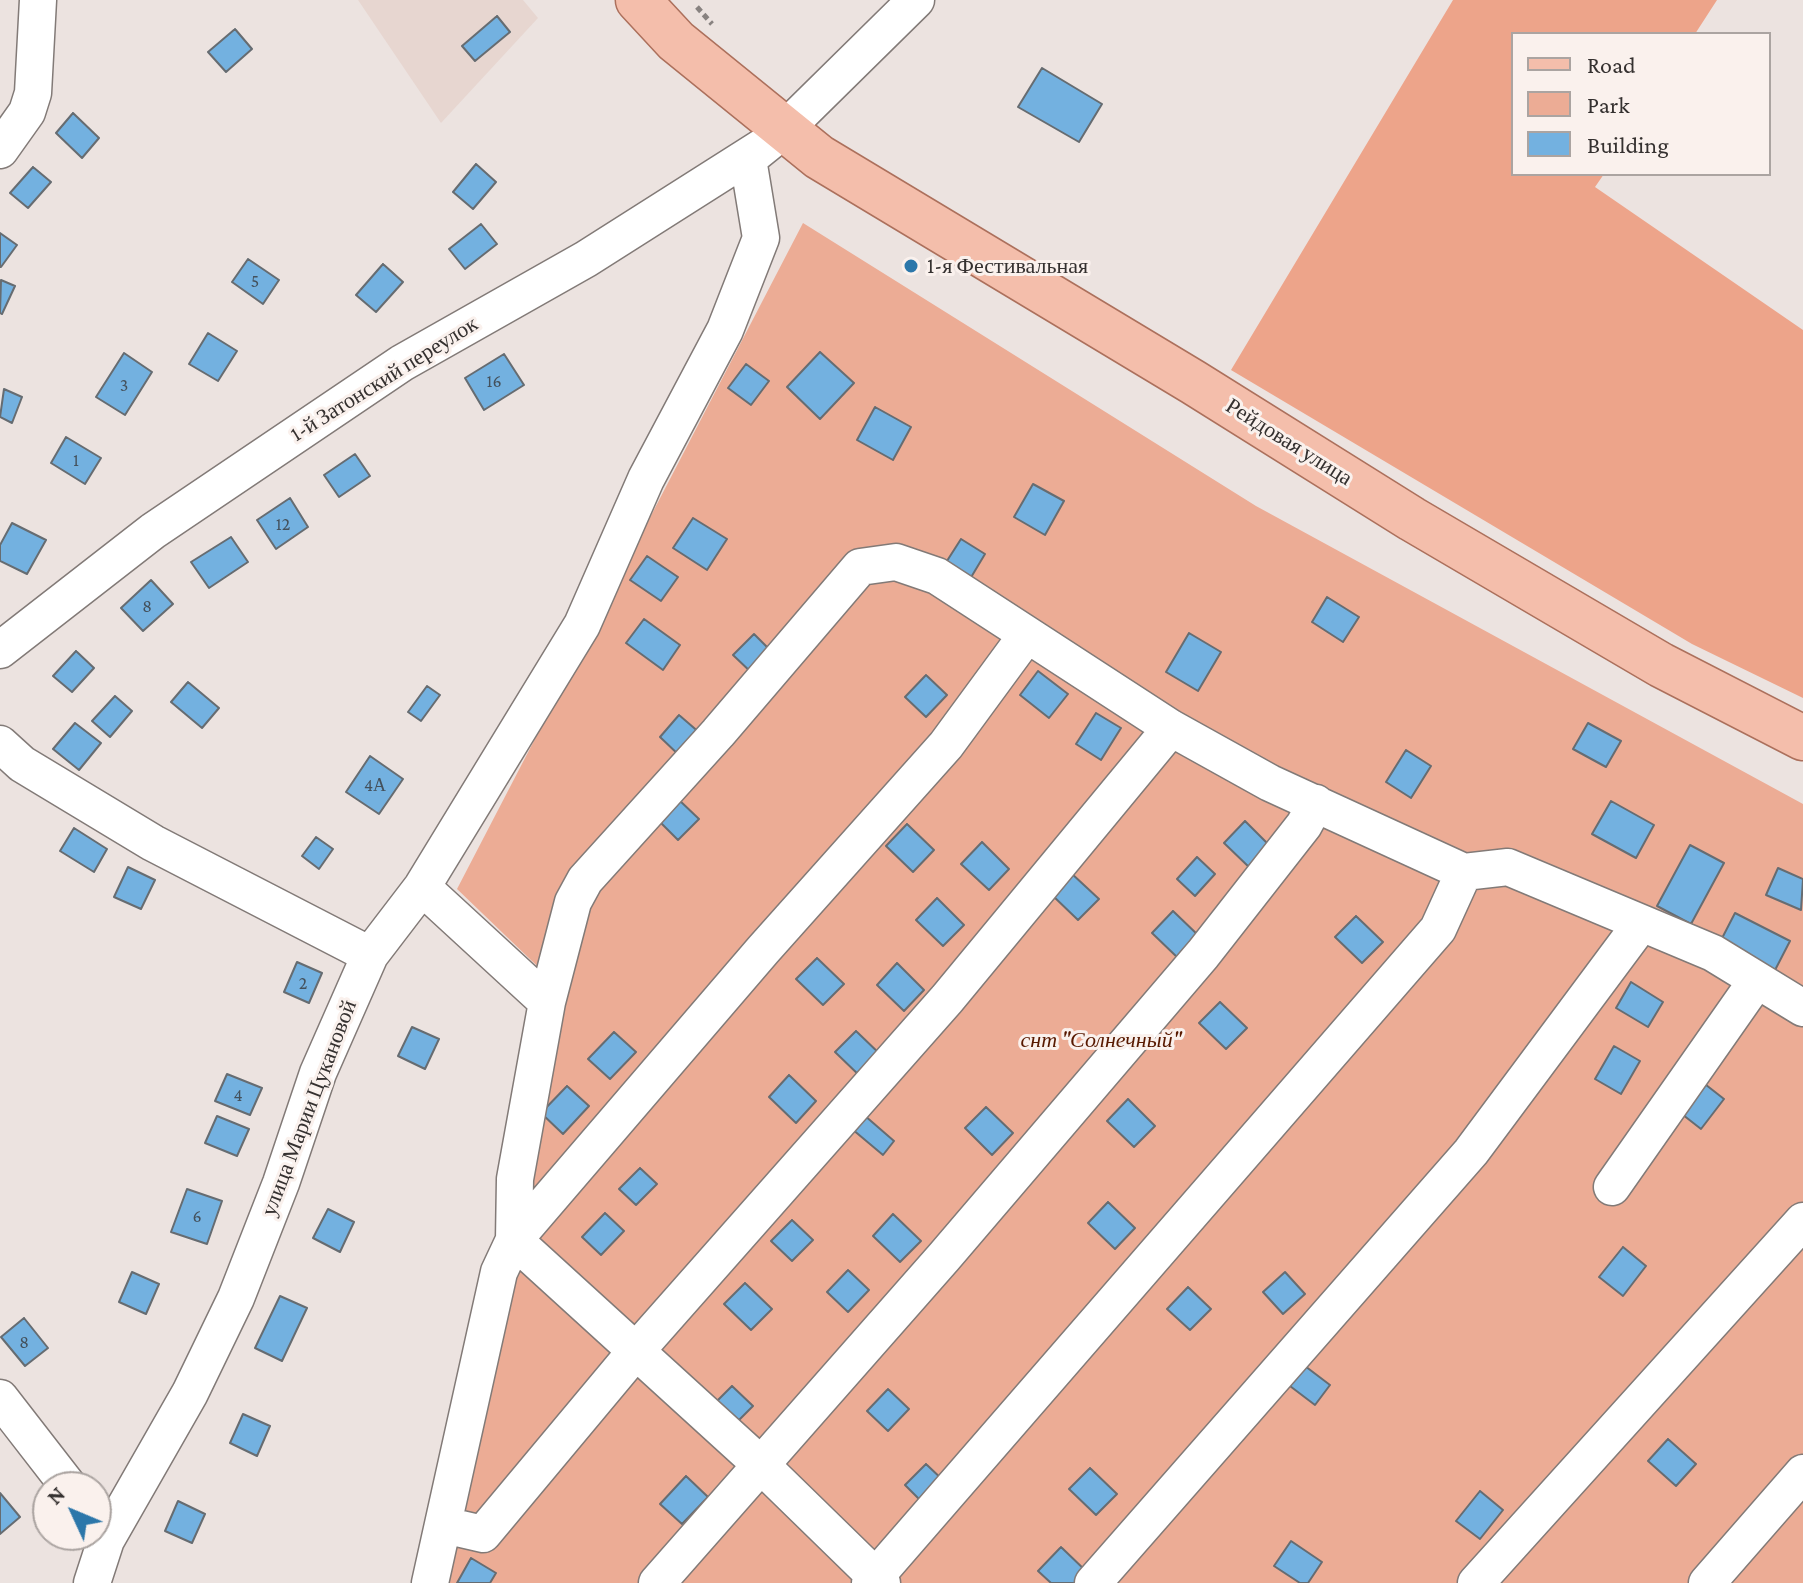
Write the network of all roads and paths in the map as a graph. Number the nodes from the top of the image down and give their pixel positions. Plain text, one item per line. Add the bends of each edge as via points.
1 (38, 0) edge
2 (638, 0) edge
3 (916, 0) edge
4 (784, 130) junction
5 (0, 150) edge
6 (748, 159) junction
7 (1026, 636) junction
8 (0, 650) edge
9 (1171, 728) junction
10 (1803, 738) edge
11 (0, 744) edge
12 (1316, 803) junction
13 (1464, 872) junction
14 (422, 887) junction
15 (1640, 925) junction
16 (370, 955) junction
17 (1757, 980) junction
18 (547, 1002) junction
19 (1803, 1008) edge
20 (1612, 1187) dead end
21 (1803, 1221) edge
22 (514, 1240) junction
23 (635, 1352) junction
24 (0, 1398) edge
25 (760, 1464) junction
26 (57, 1471) edge
27 (1803, 1473) edge
28 (112, 1516) edge
29 (444, 1525) junction
30 (98, 1551) edge
31 (876, 1581) edge
32 (92, 1583) edge
33 (430, 1583) edge
34 (657, 1583) edge
35 (1093, 1583) edge
36 (1476, 1583) edge
37 (1707, 1583) edge

1 - 5 street via 33,93 27,112
2 - 4 main road, Рейдовая улица via 676,41
3 - 4 street, 1-й Затонский переулок
4 - 6 street, 1-й Затонский переулок
4 - 10 main road, Рейдовая улица via 832,165 1412,519 1661,665
6 - 8 street, 1-й Затонский переулок via 402,363 153,531
6 - 14 street, улица Марии Цукановой via 761,238 725,330 646,479 582,625
7 - 9 street
7 - 18 street via 937,576 896,562 860,567 585,880 573,902
7 - 22 street via 946,745
9 - 12 street
9 - 23 street via 947,999
11 - 16 street via 22,764 153,843
12 - 13 street
12 - 25 street via 1203,954
13 - 15 street via 1508,867
13 - 31 street via 1438,929
14 - 16 street, улица Марии Цукановой
14 - 18 street
15 - 17 street via 1713,953
15 - 35 street via 1471,1152
16 - 28 street, улица Марии Цукановой via 318,1073 236,1298 190,1393
17 - 19 street
17 - 20 street
18 - 22 street via 515,1179
21 - 36 street
22 - 23 street
22 - 29 street via 499,1272
23 - 25 street
23 - 29 street via 483,1534
24 - 26 street
25 - 31 street
25 - 34 street
27 - 37 street
29 - 33 street
30 - 32 street, улица Марии Цукановой

